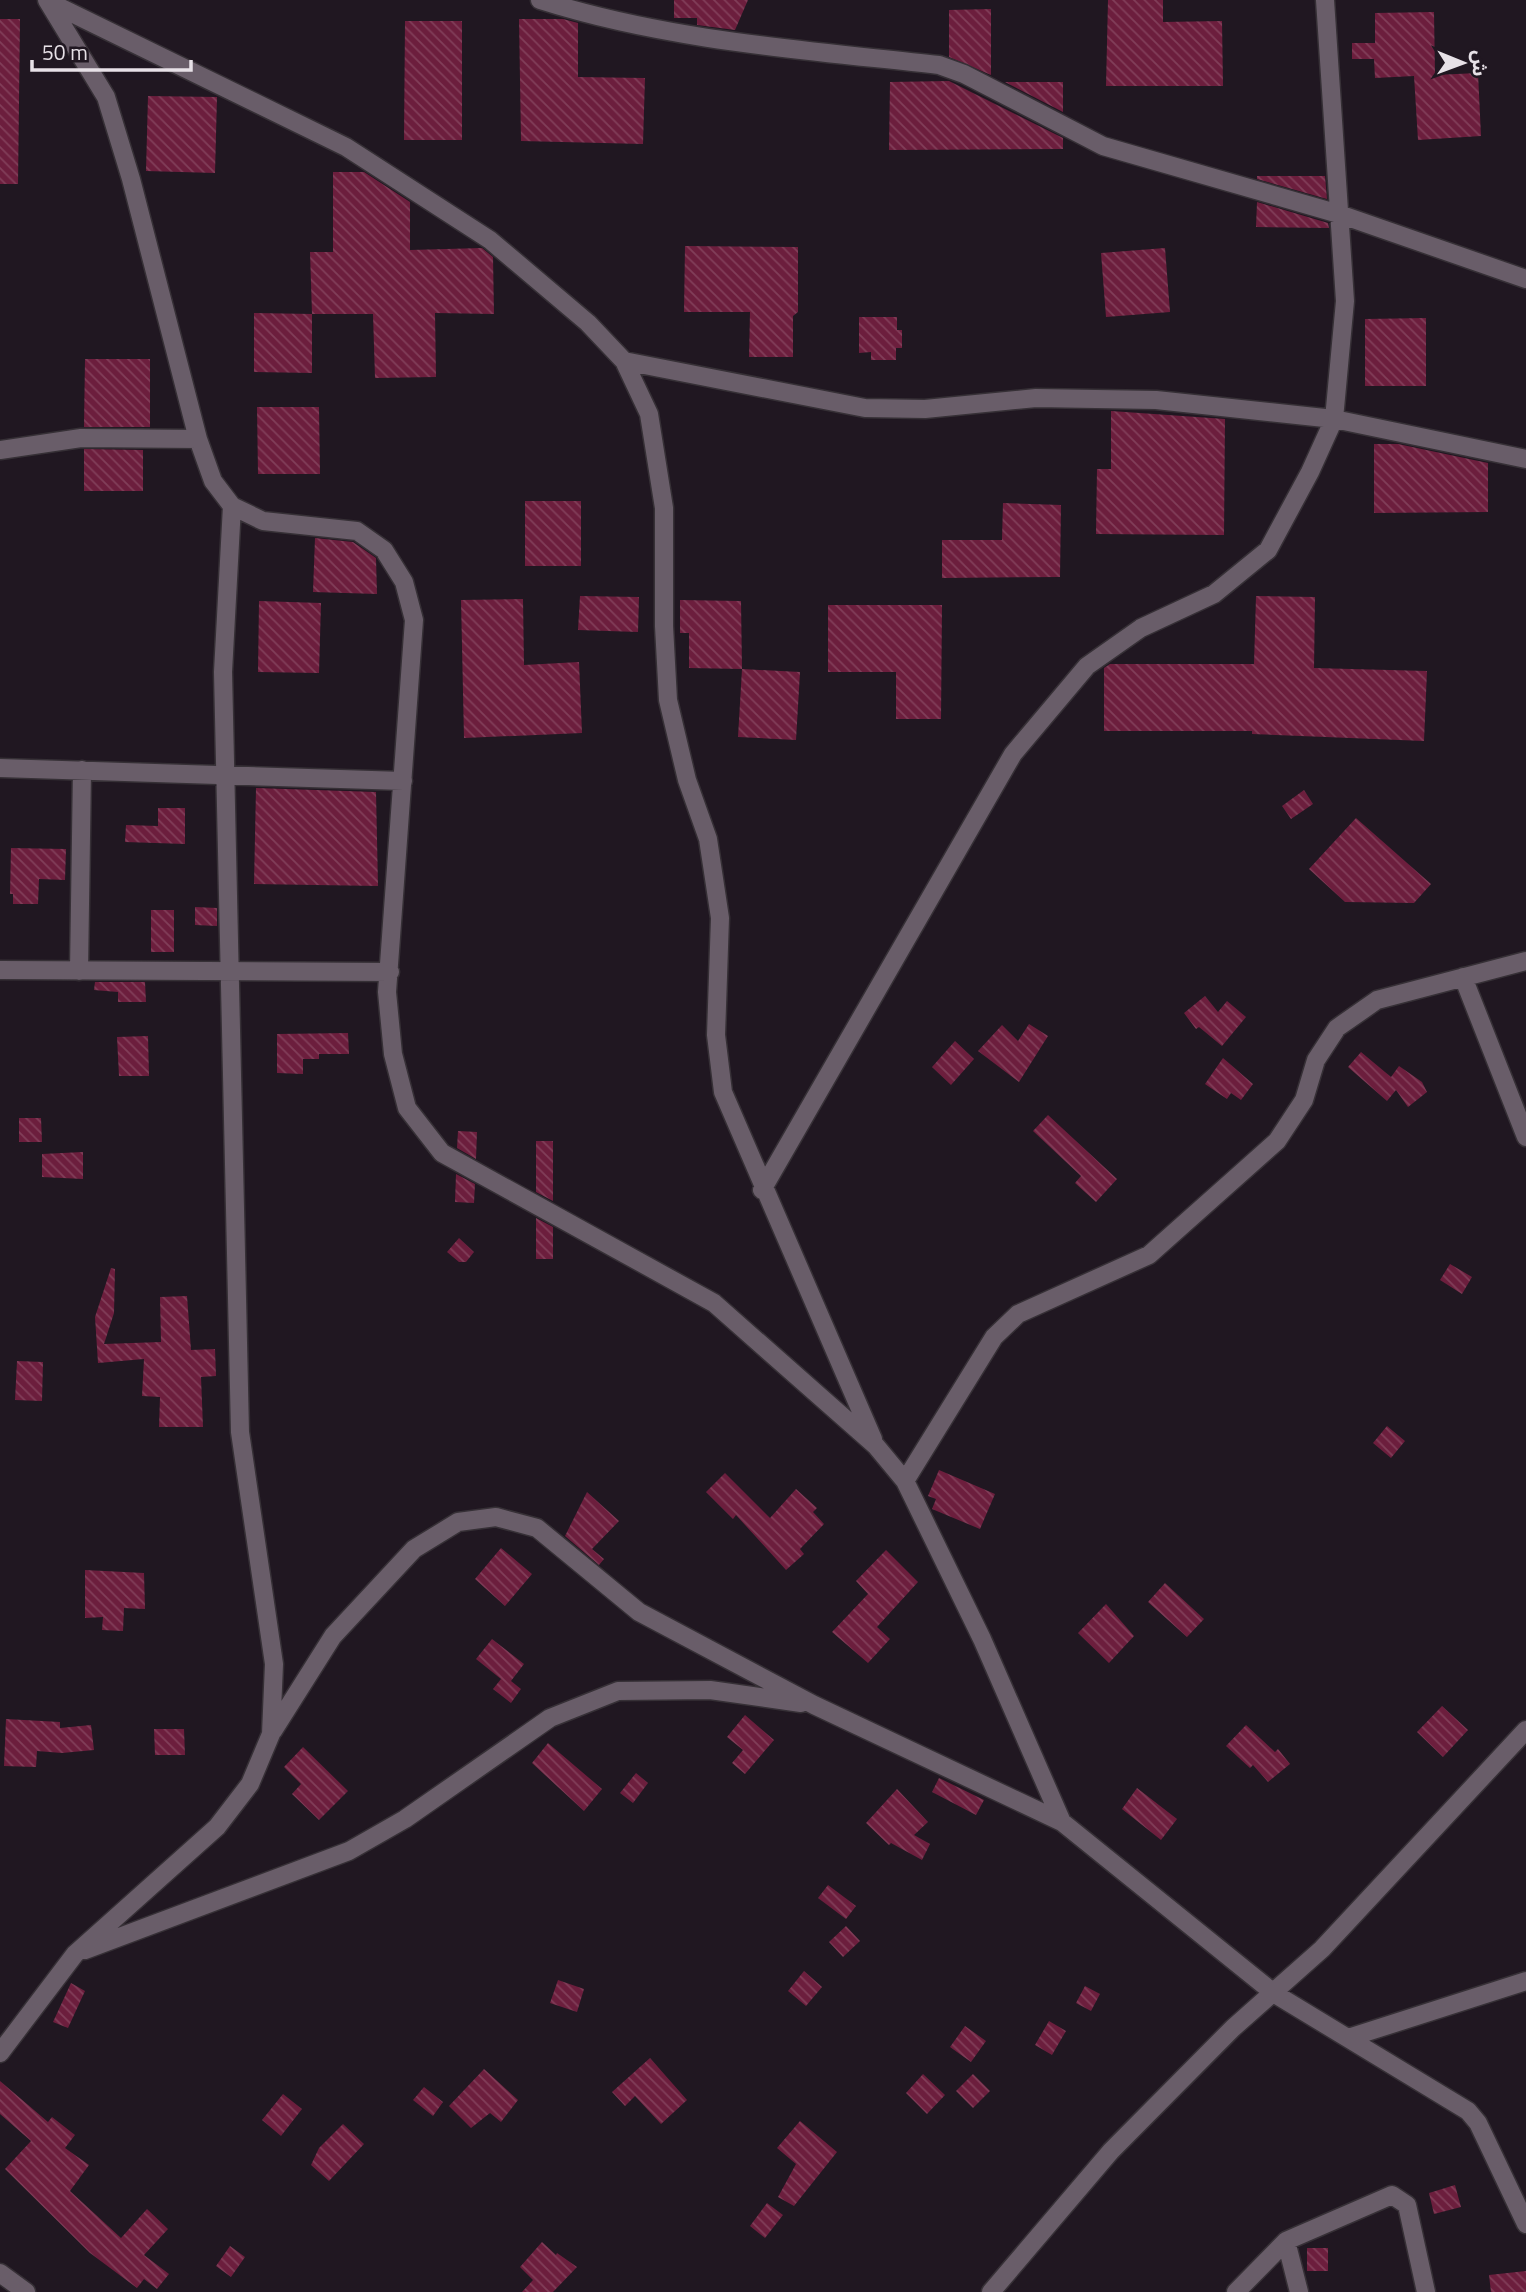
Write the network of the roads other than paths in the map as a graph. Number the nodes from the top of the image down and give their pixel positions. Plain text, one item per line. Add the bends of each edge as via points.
1 (540, 0) edge
2 (1325, 0) edge
3 (48, 1) edge
4 (1339, 214) junction
5 (1526, 279) edge
6 (624, 361) junction
7 (1334, 419) junction
8 (198, 439) junction
9 (0, 450) edge
10 (1526, 459) edge
11 (232, 506) junction
12 (0, 768) edge
13 (82, 770) junction
14 (226, 774) junction
15 (403, 781) junction
16 (1526, 961) edge
17 (0, 971) edge
18 (79, 971) junction
19 (231, 972) junction
20 (390, 972) junction
21 (1463, 977) junction
22 (1526, 1137) edge
23 (762, 1189) junction
24 (876, 1446) junction
25 (905, 1481) junction
26 (814, 1705) junction
27 (1526, 1730) edge
28 (271, 1734) junction
29 (1062, 1822) junction
30 (75, 1954) junction
31 (1526, 1981) edge
32 (1275, 1994) junction
33 (1348, 2038) junction
34 (0, 2053) edge
35 (1526, 2224) edge
36 (1286, 2241) junction
37 (0, 2273) edge
38 (26, 2292) edge
39 (991, 2292) edge
40 (1236, 2292) edge
41 (1300, 2292) edge
42 (1426, 2292) edge

1 - 4 street via 637,26 749,44 939,65 1103,146
2 - 4 street
3 - 6 street via 345,147 490,240 589,323
3 - 8 street via 106,97
4 - 5 street
4 - 7 street via 1345,301
6 - 7 street via 865,408 925,409 1036,398 1156,400
6 - 23 street via 649,414 664,508 668,700 687,780 708,839 720,918 716,1035 723,1092
7 - 10 street
7 - 23 street via 1269,550 1214,594 1141,628 1087,666 1013,754
8 - 9 street via 81,438
8 - 11 street via 213,481
11 - 14 street via 223,672
11 - 15 street via 263,521 357,531 384,550 404,582 414,620
12 - 13 street
13 - 14 street
13 - 18 street
14 - 15 street
14 - 19 street
15 - 20 street
16 - 21 street
17 - 18 street
18 - 19 street
19 - 20 street
19 - 28 street via 240,1432 274,1664
20 - 24 street via 387,992 393,1054 407,1108 442,1153 714,1303
21 - 22 street
21 - 25 street via 1377,1000 1337,1028 1316,1060 1304,1100 1276,1141 1149,1255 1018,1314 994,1337
23 - 24 street
24 - 25 street
25 - 29 street via 982,1639
26 - 28 street via 639,1612 537,1528 496,1517 458,1522 414,1549 332,1636
26 - 29 street
26 - 30 street via 710,1690 618,1691 550,1718 405,1819 349,1851
27 - 32 street
28 - 30 street via 250,1784 217,1827
29 - 32 street
30 - 34 street
31 - 33 street
32 - 33 street
32 - 39 street via 1233,2028 1111,2151
33 - 35 street via 1468,2111
36 - 40 street
36 - 41 street
36 - 42 street via 1392,2195 1406,2205
37 - 38 street

